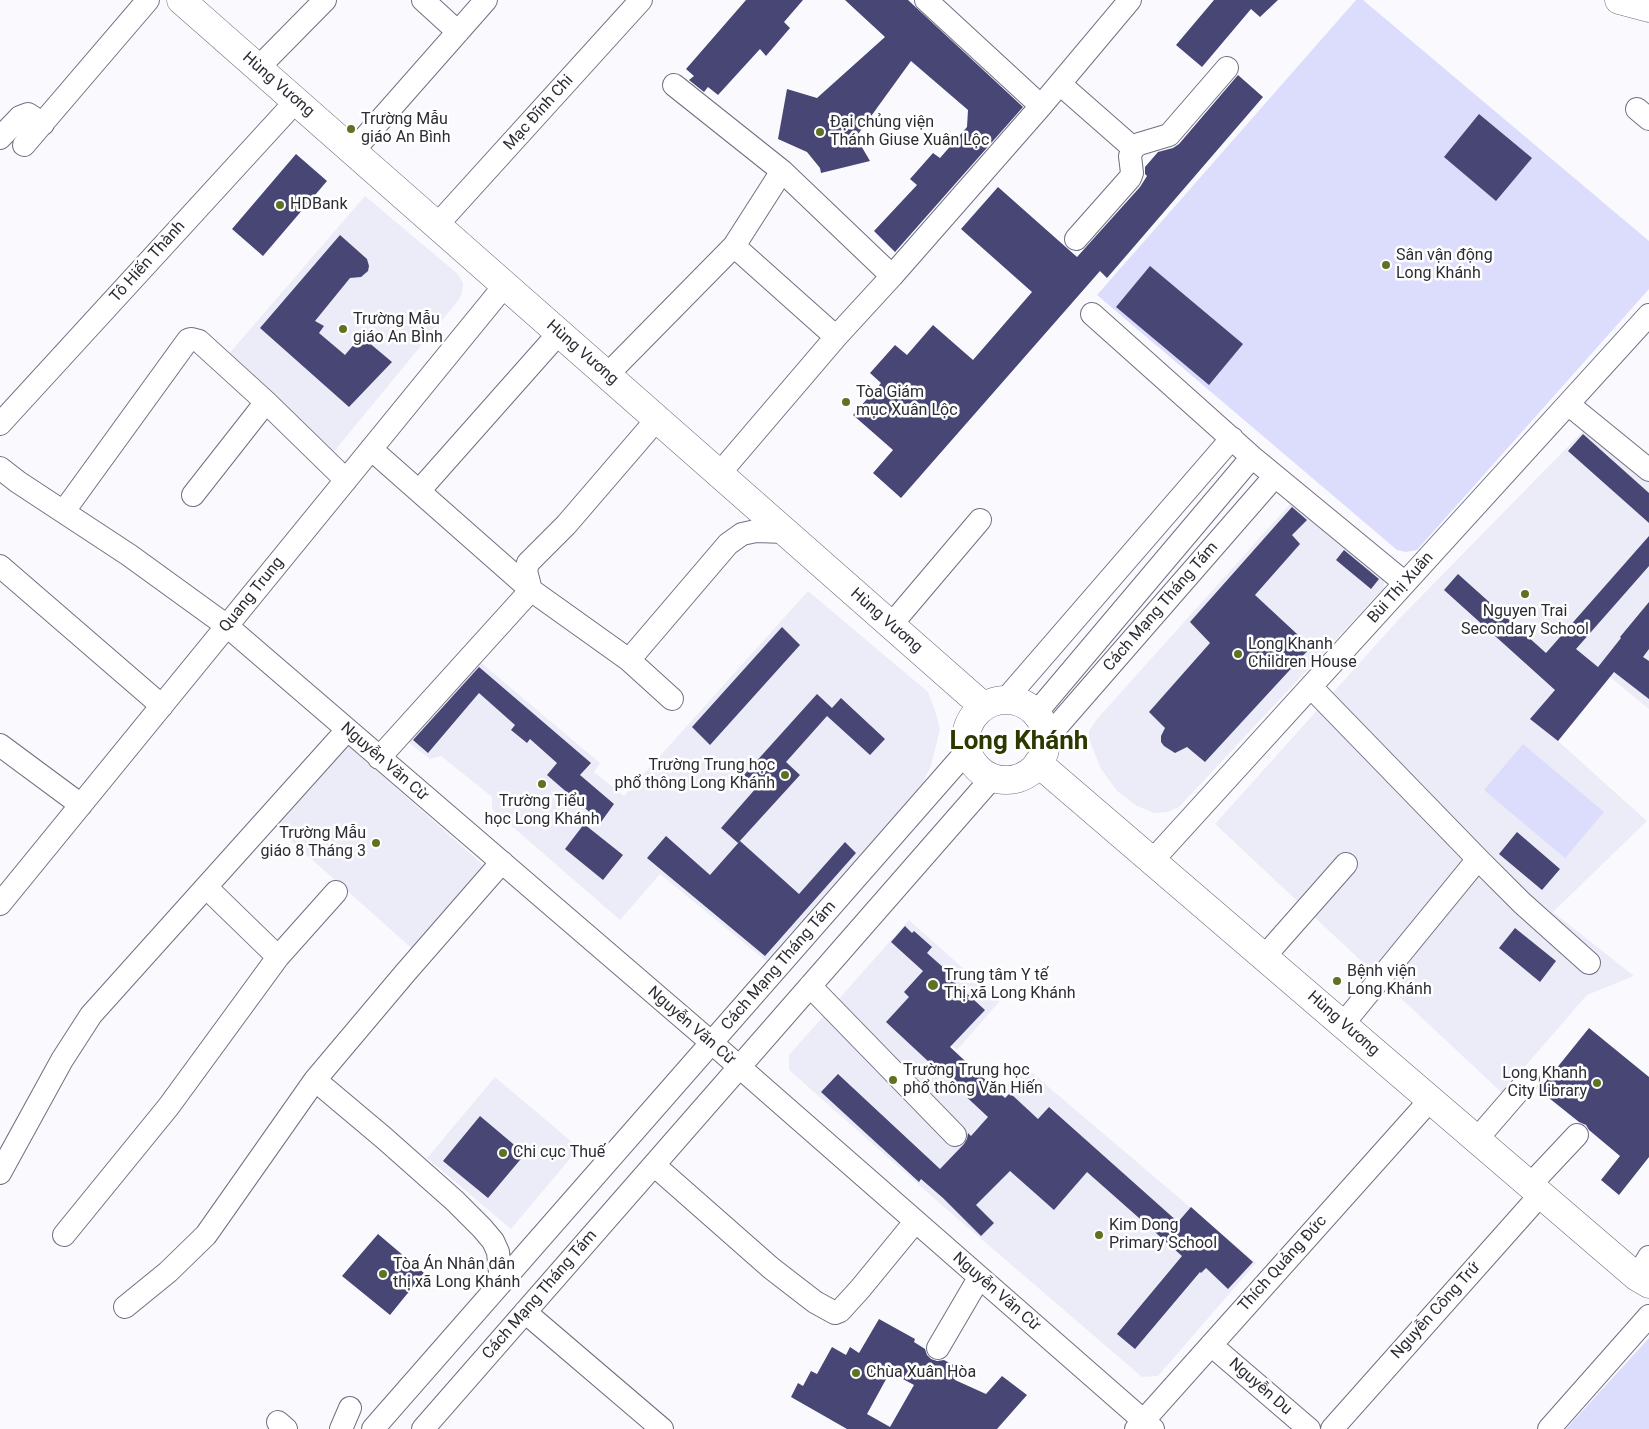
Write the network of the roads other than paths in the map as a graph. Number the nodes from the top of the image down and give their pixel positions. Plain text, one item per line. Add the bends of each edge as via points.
1 (148, 0) edge
2 (181, 0) edge
3 (325, 0) edge
4 (423, 0) edge
5 (486, 0) edge
6 (641, 0) edge
7 (926, 0) edge
8 (1130, 0) edge
9 (1619, 0) edge
10 (1649, 8) edge
11 (458, 32) junction
12 (258, 68) junction
13 (1227, 68) dead end
14 (1060, 84) junction
15 (674, 85) dead end
16 (296, 101) junction
17 (1041, 106) junction
18 (43, 124) junction
19 (0, 138) edge
20 (24, 145) dead end
21 (1133, 148) junction
22 (353, 151) junction
23 (782, 171) junction
24 (437, 226) junction
25 (1076, 239) dead end
26 (734, 246) junction
27 (892, 276) junction
28 (505, 285) junction
29 (1092, 314) dead end
30 (1647, 320) edge
31 (559, 333) junction
32 (836, 337) junction
33 (607, 375) junction
34 (266, 402) junction
35 (1568, 404) junction
36 (3, 414) edge
37 (658, 420) junction
38 (1232, 438) junction
39 (371, 449) junction
40 (1252, 456) junction
41 (0, 468) edge
42 (1649, 470) edge
43 (719, 474) junction
44 (1276, 476) junction
45 (346, 480) junction
46 (420, 491) junction
47 (192, 495) dead end
48 (64, 511) junction
49 (980, 520) dead end
50 (785, 532) junction
51 (0, 566) edge
52 (1405, 583) junction
53 (531, 590) junction
54 (891, 625) junction
55 (227, 626) junction
56 (629, 660) junction
57 (1311, 687) junction
58 (672, 699) dead end
59 (994, 703) junction
60 (162, 706) junction
61 (1036, 713) junction
62 (347, 730) junction
63 (0, 745) edge
64 (967, 751) junction
65 (1042, 751) junction
66 (379, 758) junction
67 (992, 778) junction
68 (81, 805) junction
69 (1478, 859) junction
70 (1152, 861) junction
71 (502, 862) junction
72 (1346, 864) dead end
73 (206, 886) junction
74 (336, 892) dead end
75 (0, 904) edge
76 (278, 956) junction
77 (1264, 956) junction
78 (1589, 963) dead end
79 (810, 986) junction
80 (1343, 1024) junction
81 (712, 1042) junction
82 (739, 1068) junction
83 (315, 1080) junction
84 (1528, 1080) dead end
85 (1431, 1099) junction
86 (1577, 1134) dead end
87 (955, 1135) dead end
88 (1477, 1139) junction
89 (654, 1165) junction
90 (0, 1172) edge
91 (1535, 1189) junction
92 (915, 1222) junction
93 (64, 1235) dead end
94 (1645, 1273) edge
95 (980, 1278) junction
96 (501, 1283) junction
97 (125, 1307) dead end
98 (525, 1312) junction
99 (1649, 1316) edge
100 (1211, 1345) junction
101 (938, 1348) dead end
102 (350, 1408) dead end
103 (1144, 1426) edge
104 (340, 1429) edge
105 (373, 1429) edge
106 (423, 1429) edge
107 (662, 1429) edge
108 (1308, 1429) edge
109 (1332, 1429) edge
110 (1549, 1429) edge

1 - 18 street
2 - 12 main road, Hùng Vương
3 - 12 street
4 - 11 street
5 - 11 street
6 - 24 street, Mạc Đĩnh Chi
7 - 17 street
8 - 14 street
9 - 10 main road
11 - 22 street
12 - 16 main road, Hùng Vương
13 - 21 street via 1168,135
14 - 17 street
14 - 21 street
15 - 23 street
16 - 22 main road, Hùng Vương
16 - 36 street, Tô Hiến Thành
17 - 27 street
18 - 19 street via 28,114 20,117
18 - 20 street
21 - 25 street via 1130,178
22 - 24 main road, Hùng Vương
23 - 26 street
23 - 27 street
24 - 28 main road, Hùng Vương
26 - 32 street
26 - 33 street
27 - 32 street
28 - 31 main road, Hùng Vương
28 - 39 street, Quang Trung
29 - 38 street
30 - 35 street, Bùi Thị Xuân
31 - 33 main road, Hùng Vương
31 - 46 street
32 - 43 street
33 - 37 main road, Hùng Vương
34 - 45 street
34 - 47 street
34 - 48 street via 199,341 188,340
35 - 42 street
35 - 52 street, Bùi Thị Xuân
37 - 43 main road, Hùng Vương
37 - 53 street via 528,564 526,571
38 - 40 street
38 - 59 street
39 - 45 street, Quang Trung
39 - 46 street
40 - 44 street
40 - 61 street, Cách Mạng Tháng Tám
41 - 48 street, Nguyễn Văn Cừ
43 - 50 main road, Hùng Vương
44 - 52 street
44 - 65 street, Cách Mạng Tháng Tám
45 - 55 street, Quang Trung
46 - 53 street
48 - 55 street, Nguyễn Văn Cừ
49 - 54 street
50 - 54 main road, Hùng Vương
50 - 56 street via 756,531 742,534 728,544
51 - 60 street
52 - 57 street, Bùi Thị Xuân
53 - 56 street
53 - 66 street
54 - 59 main road, Hùng Vương
55 - 60 street, Quang Trung
55 - 62 street, Nguyễn Văn Cừ
56 - 58 street
57 - 69 street
57 - 70 street, Bùi Thị Xuân
59 - 61 main road via 1021,703
59 - 64 main road via 972,719 966,734
60 - 68 street, Quang Trung
61 - 65 main road via 1041,721
62 - 66 street, Nguyễn Văn Cừ
62 - 73 street
63 - 68 street
64 - 67 main road via 976,768
64 - 81 street, Cách Mạng Tháng Tám
65 - 67 main road via 1026,775 1009,780
65 - 70 main road, Hùng Vương
66 - 71 street, Nguyễn Văn Cừ
67 - 79 street, Cách Mạng Tháng Tám
68 - 75 street, Quang Trung
69 - 78 street
69 - 80 street
70 - 77 main road, Hùng Vương
71 - 81 street, Nguyễn Văn Cừ
71 - 83 street
72 - 77 street
73 - 76 street
73 - 90 street via 91,1015 62,1060
74 - 76 street
76 - 93 street via 169,1106
77 - 80 main road, Hùng Vương
79 - 82 street, Cách Mạng Tháng Tám
79 - 87 street
80 - 85 main road, Hùng Vương
81 - 82 street, Nguyễn Văn Cừ
81 - 96 street, Cách Mạng Tháng Tám
82 - 89 street, Cách Mạng Tháng Tám
82 - 92 street, Nguyễn Văn Cừ
83 - 96 street via 441,1188 482,1228 498,1252
83 - 97 street via 206,1234 168,1272
84 - 88 street
85 - 88 main road, Hùng Vương
85 - 100 street, Thích Quảng Đức
86 - 91 street, Nguyễn Công Trứ
88 - 91 main road, Hùng Vương
89 - 92 street via 771,1268 815,1302 835,1313 860,1289
89 - 98 street, Cách Mạng Tháng Tám
91 - 94 main road, Hùng Vương
91 - 109 street, Nguyễn Công Trứ
92 - 95 street, Nguyễn Văn Cừ
95 - 101 street
95 - 103 street, Nguyễn Văn Cừ
96 - 105 street, Cách Mạng Tháng Tám
98 - 106 street, Cách Mạng Tháng Tám
98 - 107 street
99 - 110 street
100 - 103 street, Thích Quảng Đức
100 - 108 street, Nguyễn Du
102 - 104 street

